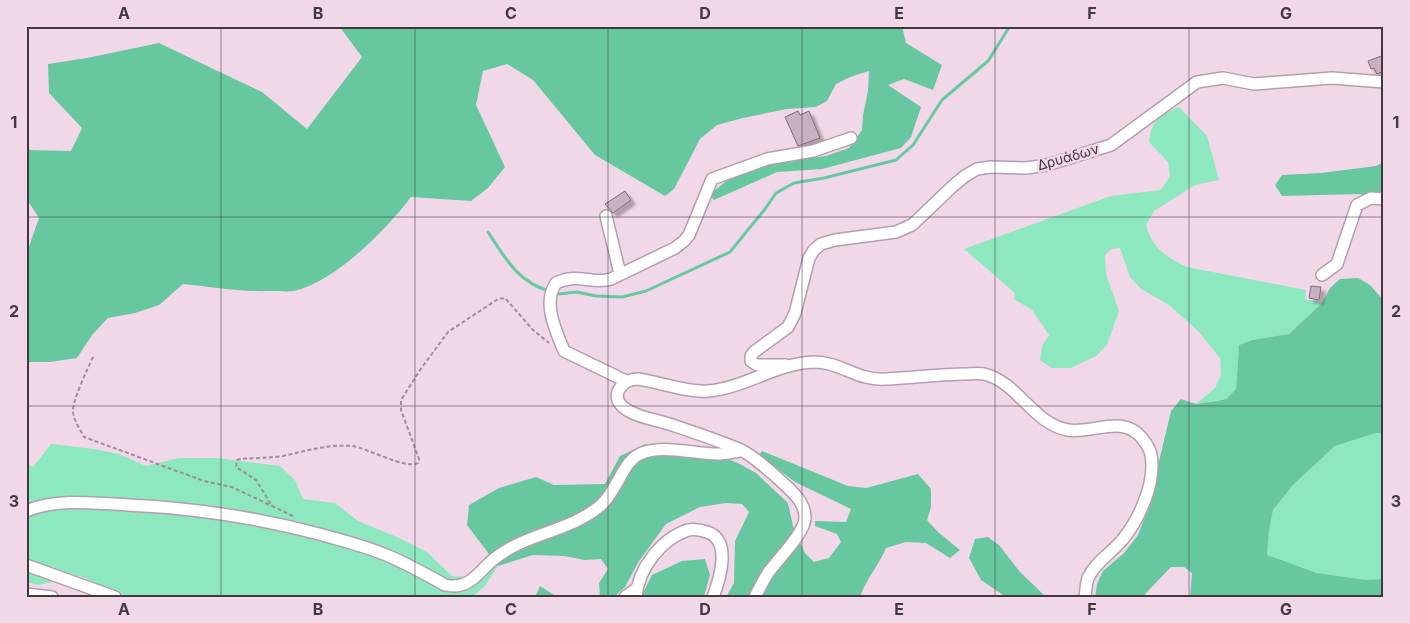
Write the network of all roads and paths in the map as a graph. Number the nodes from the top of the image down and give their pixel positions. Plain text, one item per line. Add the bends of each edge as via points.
1 (1384, 82) edge
2 (851, 138) dead end
3 (1384, 199) edge
4 (606, 216) dead end
5 (620, 274) junction
6 (1322, 275) dead end
7 (564, 351) junction
8 (93, 357) dead end
9 (794, 365) junction
10 (626, 381) junction
11 (742, 451) junction
12 (272, 506) junction
13 (26, 511) edge
14 (298, 518) dead end
15 (26, 565) edge
16 (636, 593) edge
17 (26, 594) edge
18 (52, 597) edge
19 (115, 597) edge
20 (625, 597) edge
21 (712, 597) edge
22 (754, 597) edge
23 (1085, 597) edge

1 - 9 street, Δρυάδων via 1332,78 1254,84 1223,78 1197,82 1111,144 1047,165 978,170 965,176 912,225 896,232 821,244 809,258 801,294 788,327 754,352 750,359 757,365
2 - 5 street via 813,151 767,159 712,179 684,241
3 - 6 street via 1371,198 1357,206 1337,264
4 - 5 street
5 - 7 street via 603,281 572,278 556,283 550,295 550,308
7 - 10 street
7 - 12 path via 543,339 508,300 498,299 448,332 401,400 401,410 417,451 418,463 410,465 360,448 344,446 237,460 236,467 256,480
8 - 12 path via 73,410 84,437 204,481 232,487
9 - 10 street via 707,391 638,379
9 - 23 street via 822,363 862,377 886,380 942,374 983,374 1004,384 1057,427 1079,430 1120,425 1137,432 1151,453 1149,485 1133,525 1088,578
10 - 11 street via 618,393 622,406 636,414
11 - 13 street via 717,454 668,450 639,455 631,461 612,494 591,514 513,547 498,555 472,581 454,587 382,553 357,545 272,522 222,513 82,502 39,506
11 - 22 street via 789,488 798,498 806,518 803,528 767,574
12 - 14 path
15 - 19 street
16 - 20 street
16 - 21 street via 644,568 669,540 690,530 703,530 715,536 722,554 719,582
17 - 18 street

